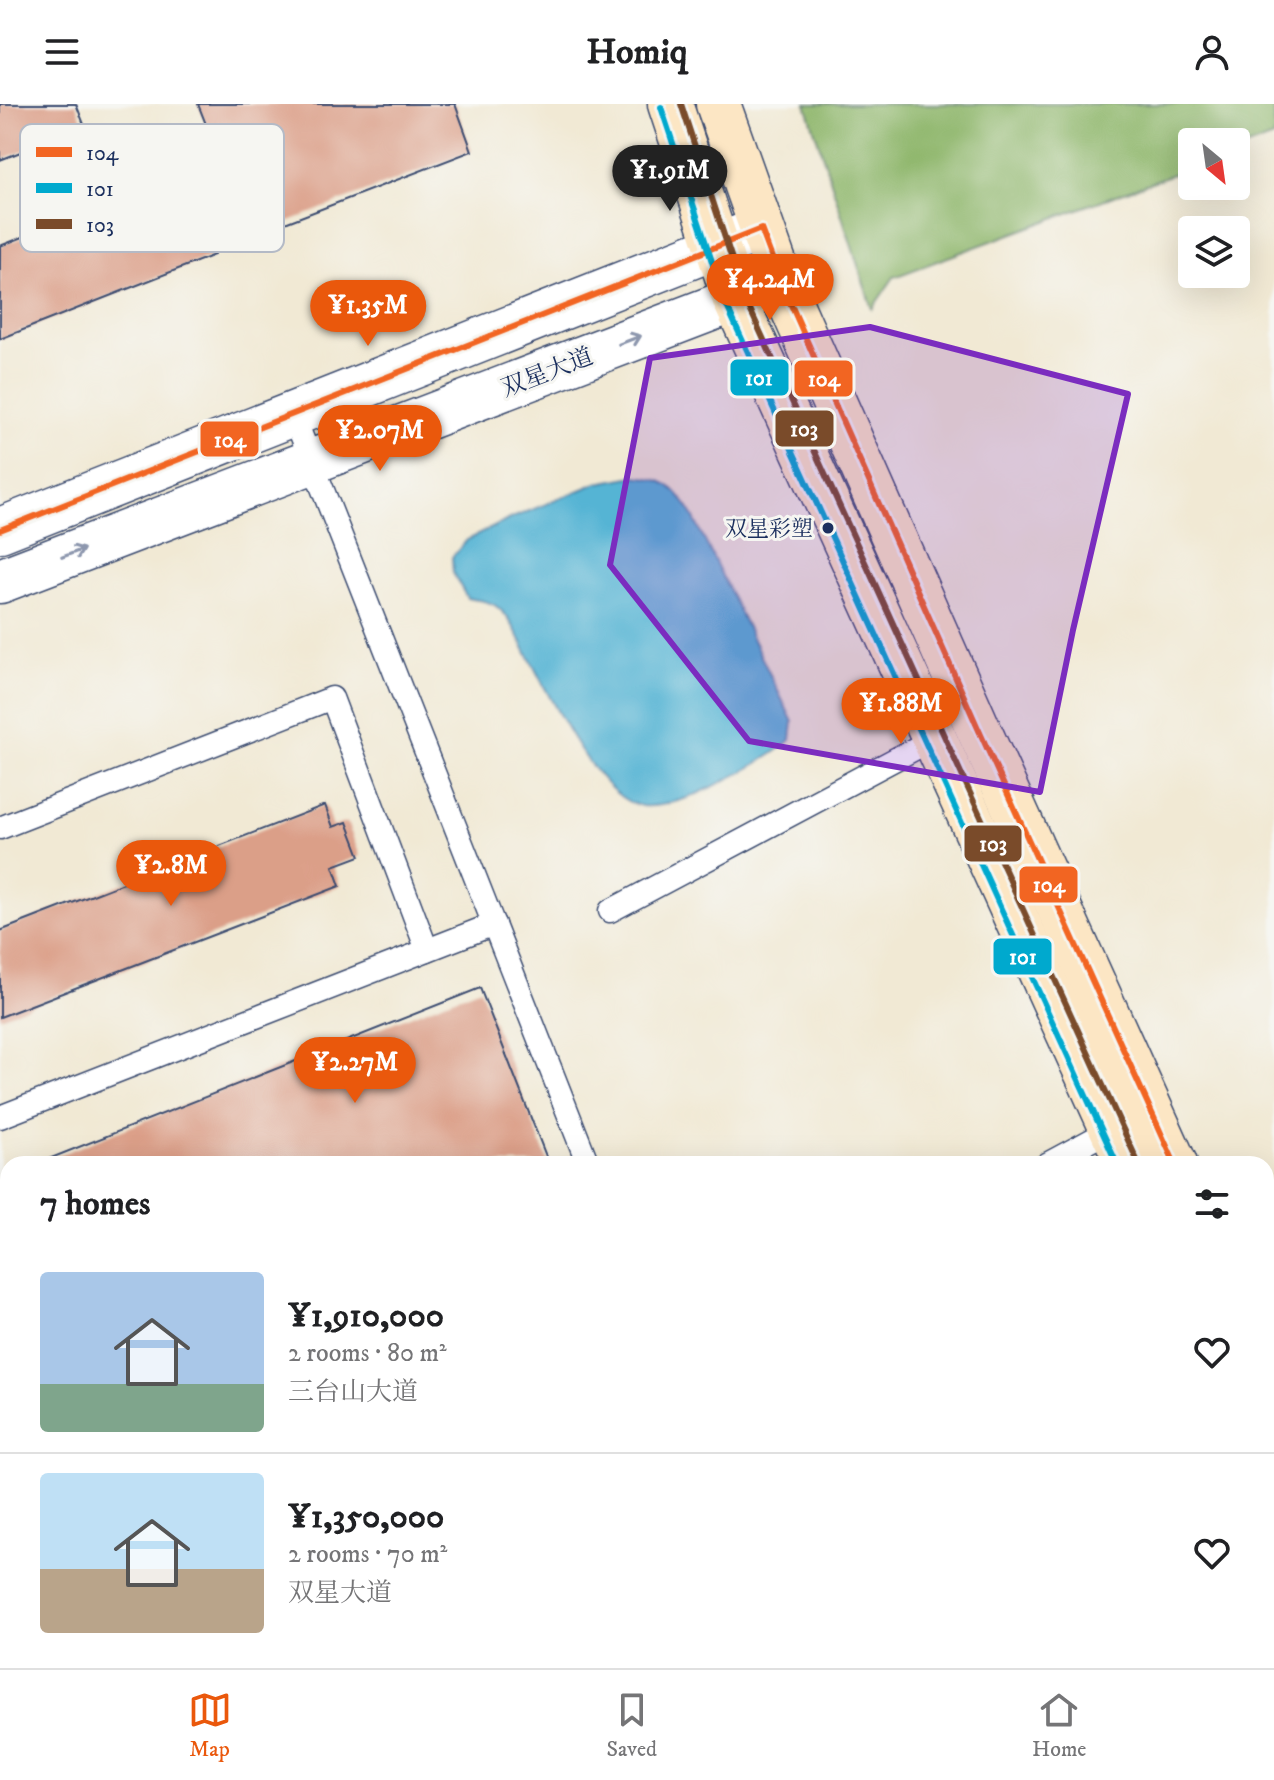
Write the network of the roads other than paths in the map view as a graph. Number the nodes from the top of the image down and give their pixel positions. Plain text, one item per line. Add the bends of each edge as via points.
1 (670, 104) edge
2 (718, 104) edge
3 (761, 229) junction
4 (717, 247) junction
5 (781, 282) junction
6 (735, 300) junction
7 (293, 414) junction
8 (312, 462) junction
9 (0, 530) edge
10 (0, 581) edge
11 (935, 738) junction
12 (0, 828) edge
13 (610, 911) dead end
14 (494, 924) junction
15 (427, 950) junction
16 (0, 1117) edge
17 (1120, 1146) edge
18 (585, 1156) edge
19 (1079, 1156) edge
20 (1171, 1156) edge

1 - 4 main road
2 - 3 main road
3 - 4 street
3 - 5 main road
4 - 6 main road
4 - 7 street
5 - 6 street, 双星大道
5 - 20 main road
8 -> 6 street, 双星大道
6 - 11 main road
7 - 8 lane
7 - 9 street
10 -> 8 street, 双星大道
8 - 14 lane
11 - 13 lane
11 - 17 main road
12 - 15 lane via 332,698
14 - 15 lane
14 - 18 lane
15 - 16 lane
17 - 19 lane

